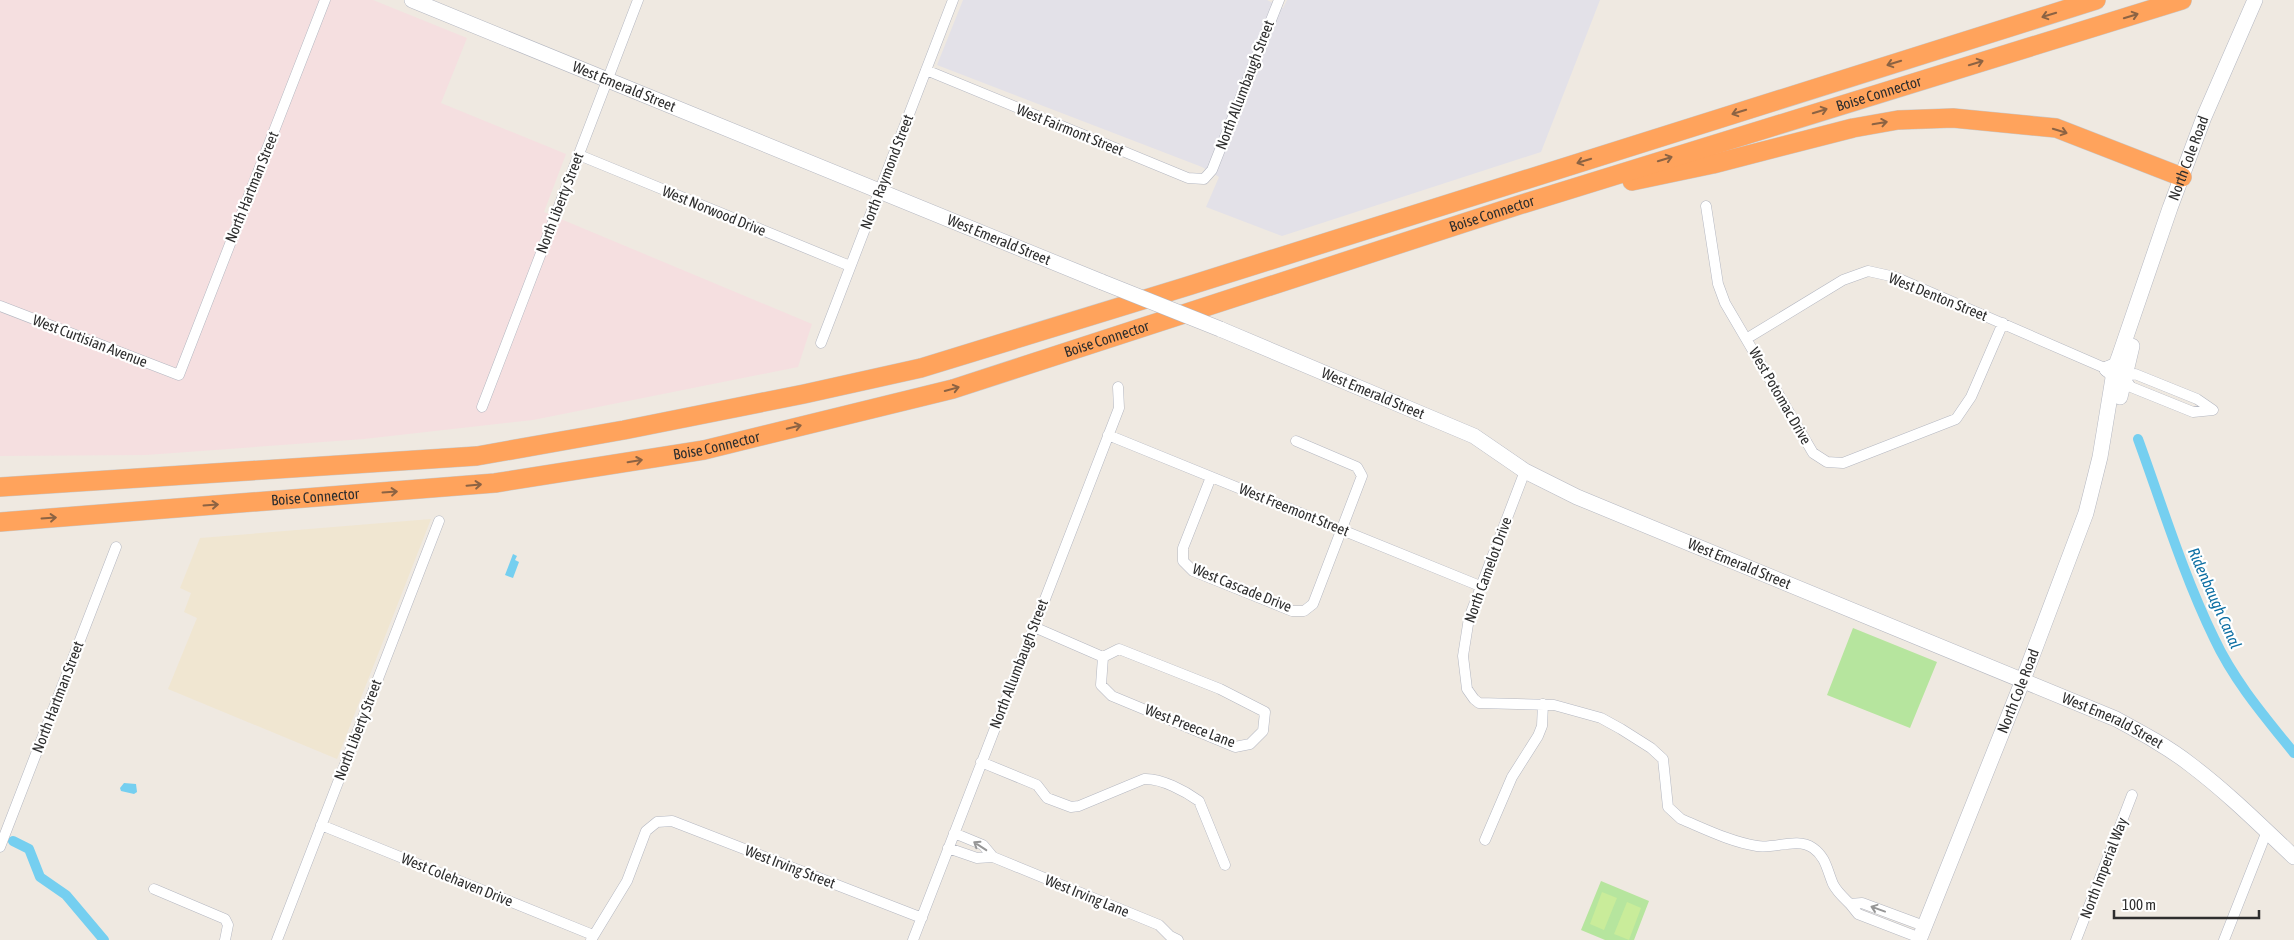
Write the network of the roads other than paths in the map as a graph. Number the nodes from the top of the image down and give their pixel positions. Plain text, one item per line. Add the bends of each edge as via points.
1 (325, 0) edge
2 (412, 0) edge
3 (638, 0) edge
4 (954, 0) edge
5 (1278, 0) edge
6 (2096, 0) edge
7 (2182, 0) edge
8 (2255, 0) edge
9 (926, 70) junction
10 (608, 80) junction
11 (579, 155) junction
12 (1212, 170) joint
13 (2182, 177) junction
14 (880, 192) junction
15 (1519, 205) junction
16 (1706, 206) dead end
17 (850, 266) junction
18 (0, 296) edge
19 (0, 306) edge
20 (2131, 320) junction
21 (2003, 323) junction
22 (1746, 339) junction
23 (821, 344) dead end
24 (2107, 369) junction
25 (179, 375) joint
26 (2124, 376) junction
27 (1118, 387) dead end
28 (482, 407) dead end
29 (1108, 435) junction
30 (2103, 439) junction
31 (1296, 441) dead end
32 (1525, 471) junction
33 (1211, 477) junction
34 (0, 486) edge
35 (439, 521) dead end
36 (0, 522) edge
37 (1341, 529) junction
38 (116, 547) dead end
39 (1480, 586) junction
40 (1034, 628) junction
41 (1103, 657) junction
42 (2023, 680) junction
43 (1543, 704) junction
44 (981, 762) junction
45 (2132, 795) dead end
46 (321, 825) junction
47 (2266, 831) junction
48 (954, 833) junction
49 (1485, 840) dead end
50 (0, 847) edge
51 (948, 848) junction
52 (993, 857) junction
53 (2294, 857) edge
54 (1225, 865) dead end
55 (154, 889) dead end
56 (922, 918) junction
57 (1921, 934) edge
58 (592, 938) edge
59 (225, 940) edge
60 (277, 940) edge
61 (914, 940) edge
62 (1178, 940) edge
63 (2076, 940) edge
64 (2224, 940) edge

1 - 25 street, North Hartman Street
2 - 10 main road, West Emerald Street
3 - 10 street, North Liberty Street
4 - 9 street, North Raymond Street
5 - 12 street, North Allumbaugh Street
6 -> 34 highway, Boise Connector via 921,368 624,430 477,456
15 -> 7 highway, Boise Connector
8 - 13 main road, North Cole Road
9 - 12 street, West Fairmont Street via 1188,178 1204,179
9 - 14 street, North Raymond Street
10 - 11 street, North Liberty Street
10 - 14 main road, West Emerald Street
11 - 17 street, West Norwood Drive
11 - 28 street, North Liberty Street
15 -> 13 highway via 1898,120 1952,118 2056,128
13 - 20 main road, North Cole Road
14 - 17 street, North Raymond Street
14 - 32 main road, West Emerald Street, bridge via 1474,436
36 -> 15 highway, Boise Connector via 495,483 704,450 953,389
16 - 22 street, West Potomac Drive via 1718,284 1725,304
17 - 23 street, North Raymond Street
18 - 19 street
19 - 25 street, West Curtisian Avenue
20 - 24 main road, North Cole Road via 2120,329
20 - 26 main road, North Cole Road via 2135,334
21 - 22 street, West Denton Street via 1895,277 1868,271 1843,280
21 - 22 street, West Potomac Drive via 1971,397 1956,419 1843,463 1827,462 1813,453
21 - 24 street, West Denton Street
24 - 30 main road, North Cole Road via 2099,424
26 - 26 street via 2131,387 2193,412 2213,410 2197,399 2135,374
26 - 30 main road, North Cole Road via 2114,427
27 - 29 street, North Allumbaugh Street via 1119,408
29 - 33 street, West Freemont Street
29 - 40 street, North Allumbaugh Street
30 - 42 main road, North Cole Road via 2086,513
31 - 37 street via 1357,467 1362,476
32 - 39 street, North Camelot Drive
32 - 42 main road, West Emerald Street via 1577,498
33 - 37 street, West Freemont Street
33 - 37 street, West Cascade Drive via 1183,548 1183,562 1202,575 1292,610 1304,611 1314,604
35 - 46 street, North Liberty Street
37 - 39 street, West Freemont Street
38 - 50 street, North Hartman Street
39 - 43 street, North Camelot Drive via 1464,636 1467,688 1474,699 1486,705
40 - 41 street
40 - 44 street, North Allumbaugh Street
41 - 41 street, West Preece Lane via 1119,649 1220,689 1265,712 1264,731 1250,744 1235,747 1112,696 1101,685
42 - 47 main road, West Emerald Street via 2151,737 2197,770
42 - 57 main road, North Cole Road
43 - 49 street via 1538,736 1512,777
43 - 57 street via 1601,718 1651,748 1663,759 1668,807 1681,819 1758,846 1811,846 1827,863 1834,885 1858,914
44 - 48 street, North Allumbaugh Street
44 - 54 street via 1037,785 1047,798 1071,807 1152,779 1190,795 1199,801
45 - 63 street, North Imperial Way
46 - 58 street, West Colehaven Drive
46 - 60 street, North Liberty Street
47 - 53 main road, West Emerald Street
47 - 64 street
48 - 51 street, North Allumbaugh Street
52 -> 48 street, West Irving Lane via 983,845
51 - 52 street, West Irving Lane via 977,858
51 - 56 street, North Allumbaugh Street
52 - 62 street, West Irving Lane via 1159,925
55 - 59 street via 225,919 228,925
56 - 58 street, West Irving Street via 672,821 657,822 646,832 627,881
56 - 61 street, North Allumbaugh Street

